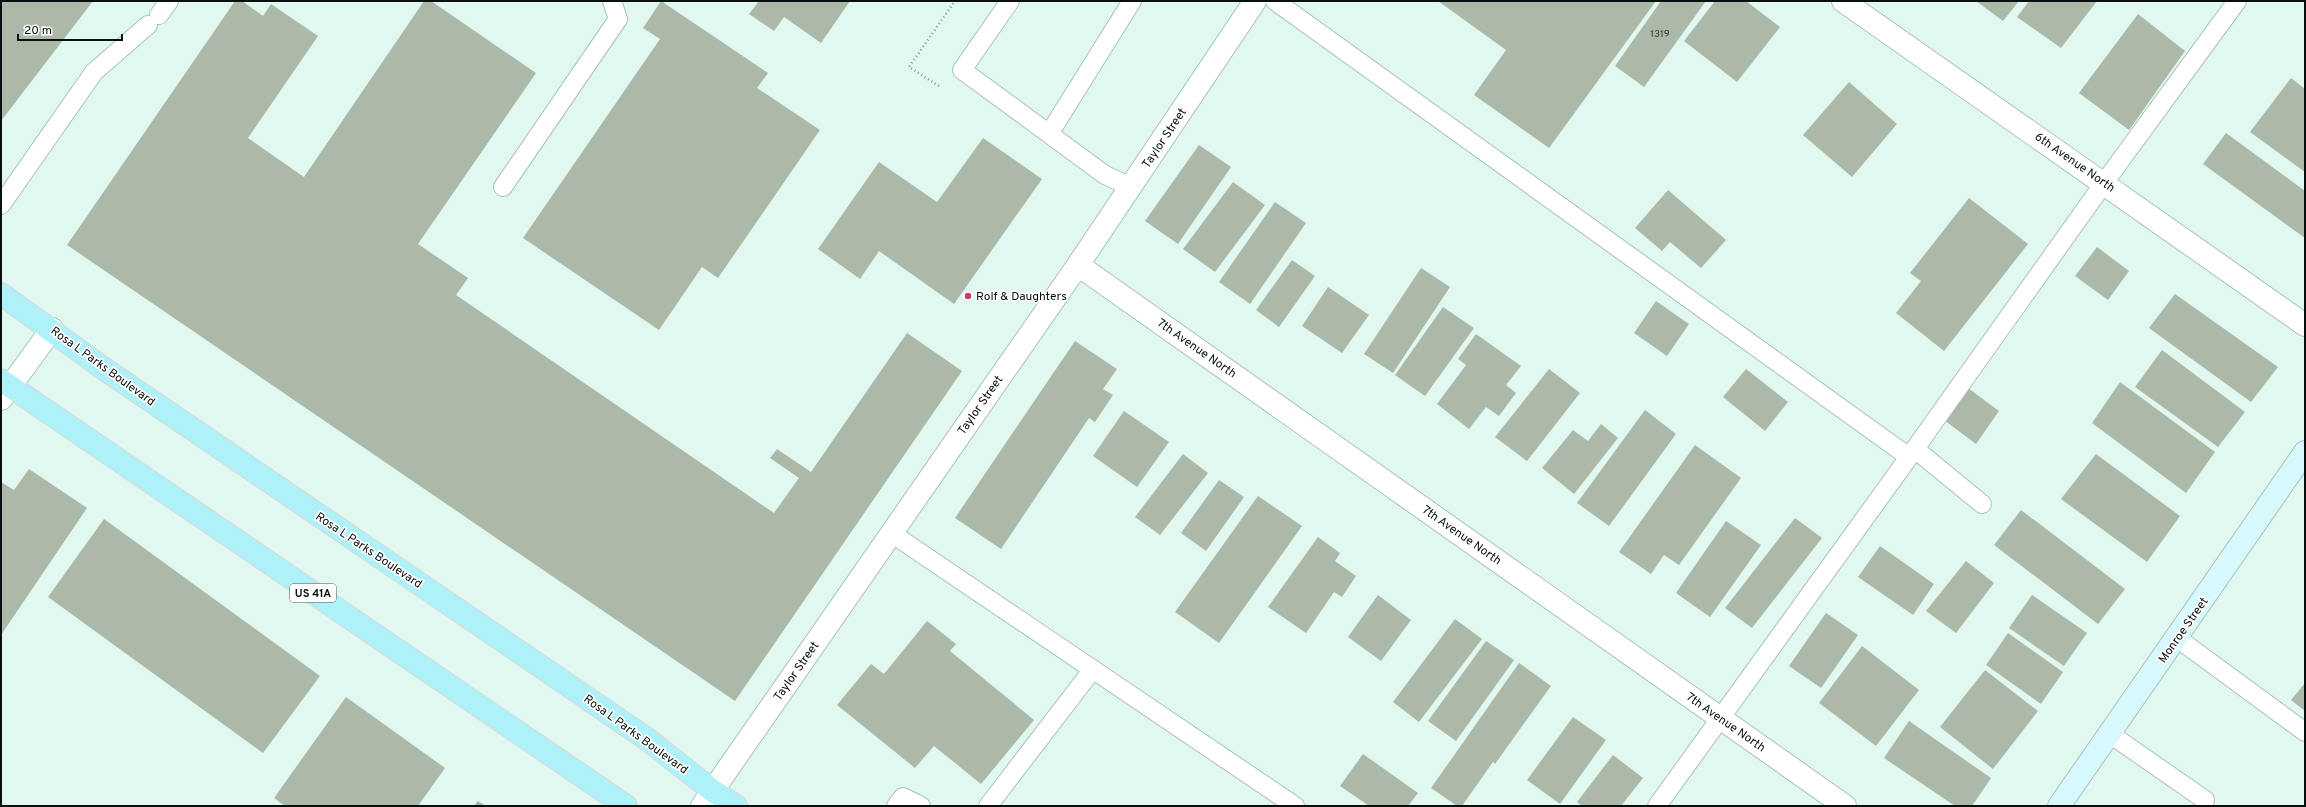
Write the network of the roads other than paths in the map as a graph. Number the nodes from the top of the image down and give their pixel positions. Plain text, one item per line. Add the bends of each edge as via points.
1 (612, 1) edge
2 (1010, 1) edge
3 (1132, 1) edge
4 (1255, 1) edge
5 (1275, 1) edge
6 (1843, 1) edge
7 (2237, 1) edge
8 (159, 14) edge
9 (1049, 134) junction
10 (2104, 183) junction
11 (1131, 187) junction
12 (503, 188) dead end
13 (1, 205) edge
14 (1078, 265) junction
15 (1, 294) edge
16 (2305, 325) edge
17 (52, 329) junction
18 (4, 389) edge
19 (2305, 452) edge
20 (1912, 453) junction
21 (1982, 504) dead end
22 (891, 533) junction
23 (2178, 638) junction
24 (1093, 670) junction
25 (1720, 718) junction
26 (2305, 732) edge
27 (2110, 734) junction
28 (708, 798) edge
29 (2205, 800) dead end
30 (626, 806) edge
31 (736, 806) edge
32 (896, 806) edge
33 (922, 806) edge
34 (988, 806) edge
35 (1295, 806) edge
36 (1657, 806) edge
37 (1845, 806) edge
38 (2059, 806) edge

1 - 12 lane via 618,19
2 - 9 lane via 962,70
3 - 9 lane
4 - 11 street, Taylor Street
5 - 20 lane
6 - 10 street, 6th Avenue North
7 - 10 lane
8 - 13 lane via 94,72
9 - 11 lane via 1105,175
10 - 16 street, 6th Avenue North
10 - 20 lane
11 - 14 street, Taylor Street
14 - 22 street, Taylor Street
14 - 25 street, 7th Avenue North
15 - 17 main road, Rosa L Parks Boulevard
17 - 18 street
17 - 28 main road, Rosa L Parks Boulevard via 100,366 647,739
18 - 30 main road, US 41A
19 - 23 street, Monroe Street
20 - 21 lane
20 - 25 lane
22 - 24 lane
22 - 28 street, Taylor Street
23 - 26 lane
23 - 27 street, Monroe Street
24 - 34 lane
24 - 35 lane
25 - 36 lane
25 - 37 street, 7th Avenue North
27 - 29 lane
27 - 38 street, Monroe Street
28 - 31 main road, Rosa L Parks Boulevard
32 - 33 lane via 903,797

